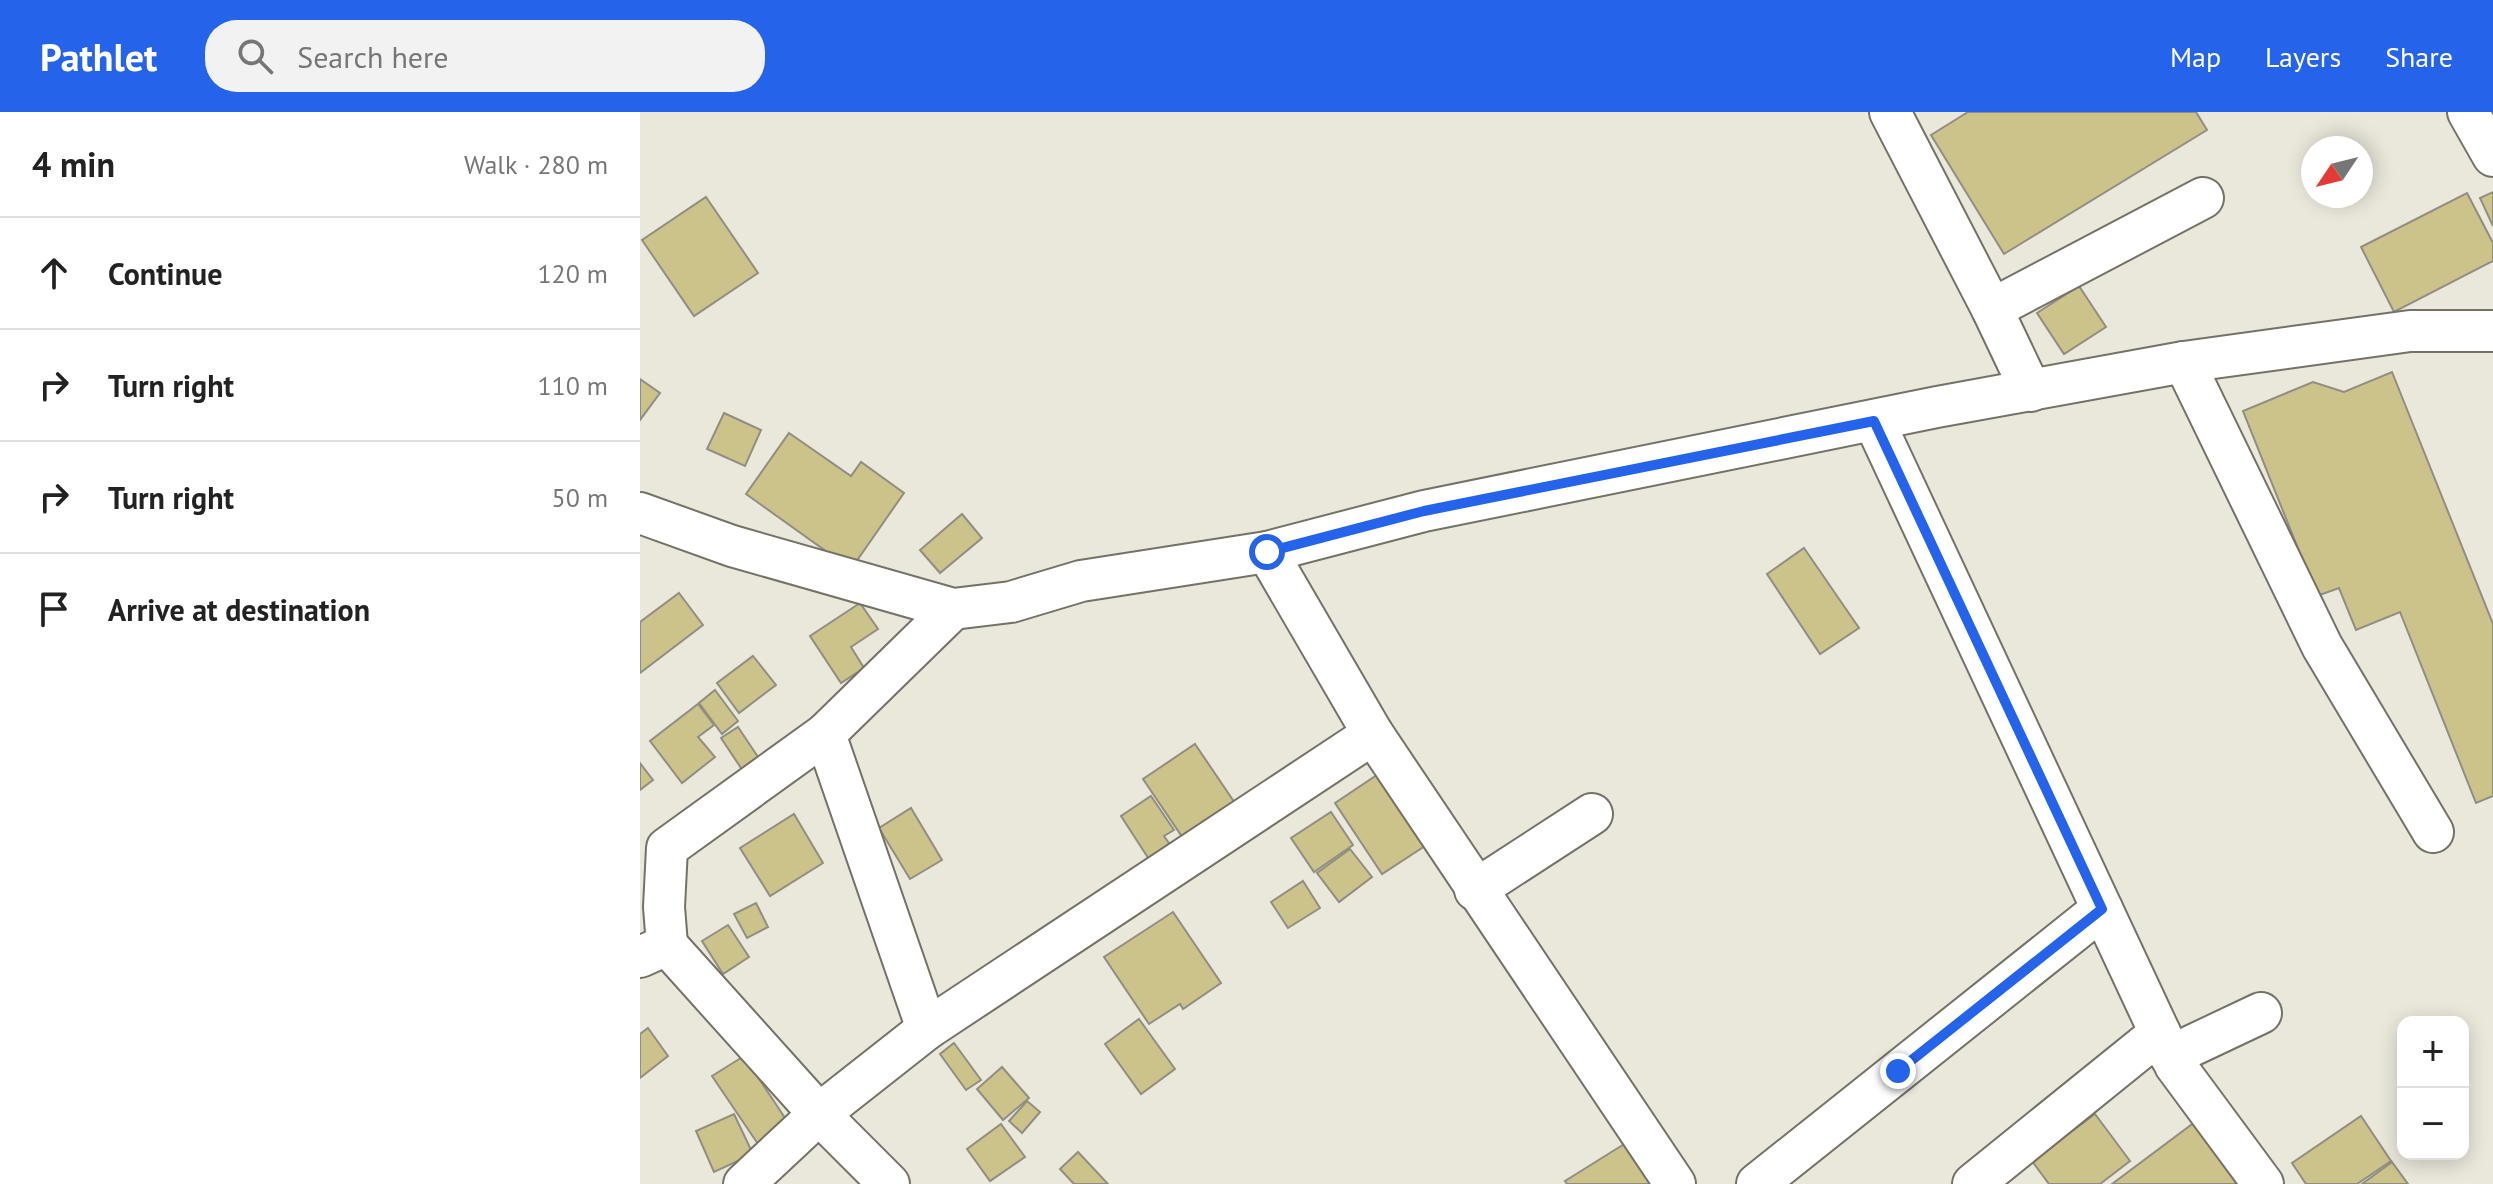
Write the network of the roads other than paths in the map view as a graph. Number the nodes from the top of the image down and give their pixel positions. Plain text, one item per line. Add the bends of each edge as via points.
1 (1890, 112) edge
2 (2468, 112) edge
3 (2493, 156) edge
4 (2203, 198) dead end
5 (1992, 309) junction
6 (2493, 331) edge
7 (2184, 362) junction
8 (2031, 391) junction
9 (1874, 421) junction
10 (640, 513) edge
11 (1267, 552) junction
12 (953, 609) junction
13 (825, 734) junction
14 (1373, 734) junction
15 (1592, 814) dead end
16 (2433, 832) dead end
17 (1475, 890) junction
18 (2102, 909) junction
19 (653, 951) edge
20 (2261, 1013) dead end
21 (927, 1029) junction
22 (2165, 1044) junction
23 (819, 1114) junction
24 (2262, 1183) edge
25 (744, 1184) edge
26 (889, 1184) edge
27 (1675, 1184) edge
28 (1757, 1184) edge
29 (1973, 1184) edge

1 - 5 street
2 - 3 street
4 - 5 street
5 - 8 street
6 - 7 street via 2410,331
7 - 8 street
7 - 16 street via 2322,646
8 - 9 street
9 - 11 street via 1424,511
9 - 18 street
10 - 12 street via 732,546
11 - 12 street via 1081,581 1011,602
11 - 14 street
12 - 13 street
13 - 19 street via 667,848 664,907
13 - 21 street
14 - 17 street
14 - 21 street
15 - 17 street
17 - 27 street
18 - 22 street
18 - 28 street
19 - 23 street
20 - 22 street
21 - 23 street
22 - 24 street
22 - 29 street
23 - 25 street
23 - 26 street

